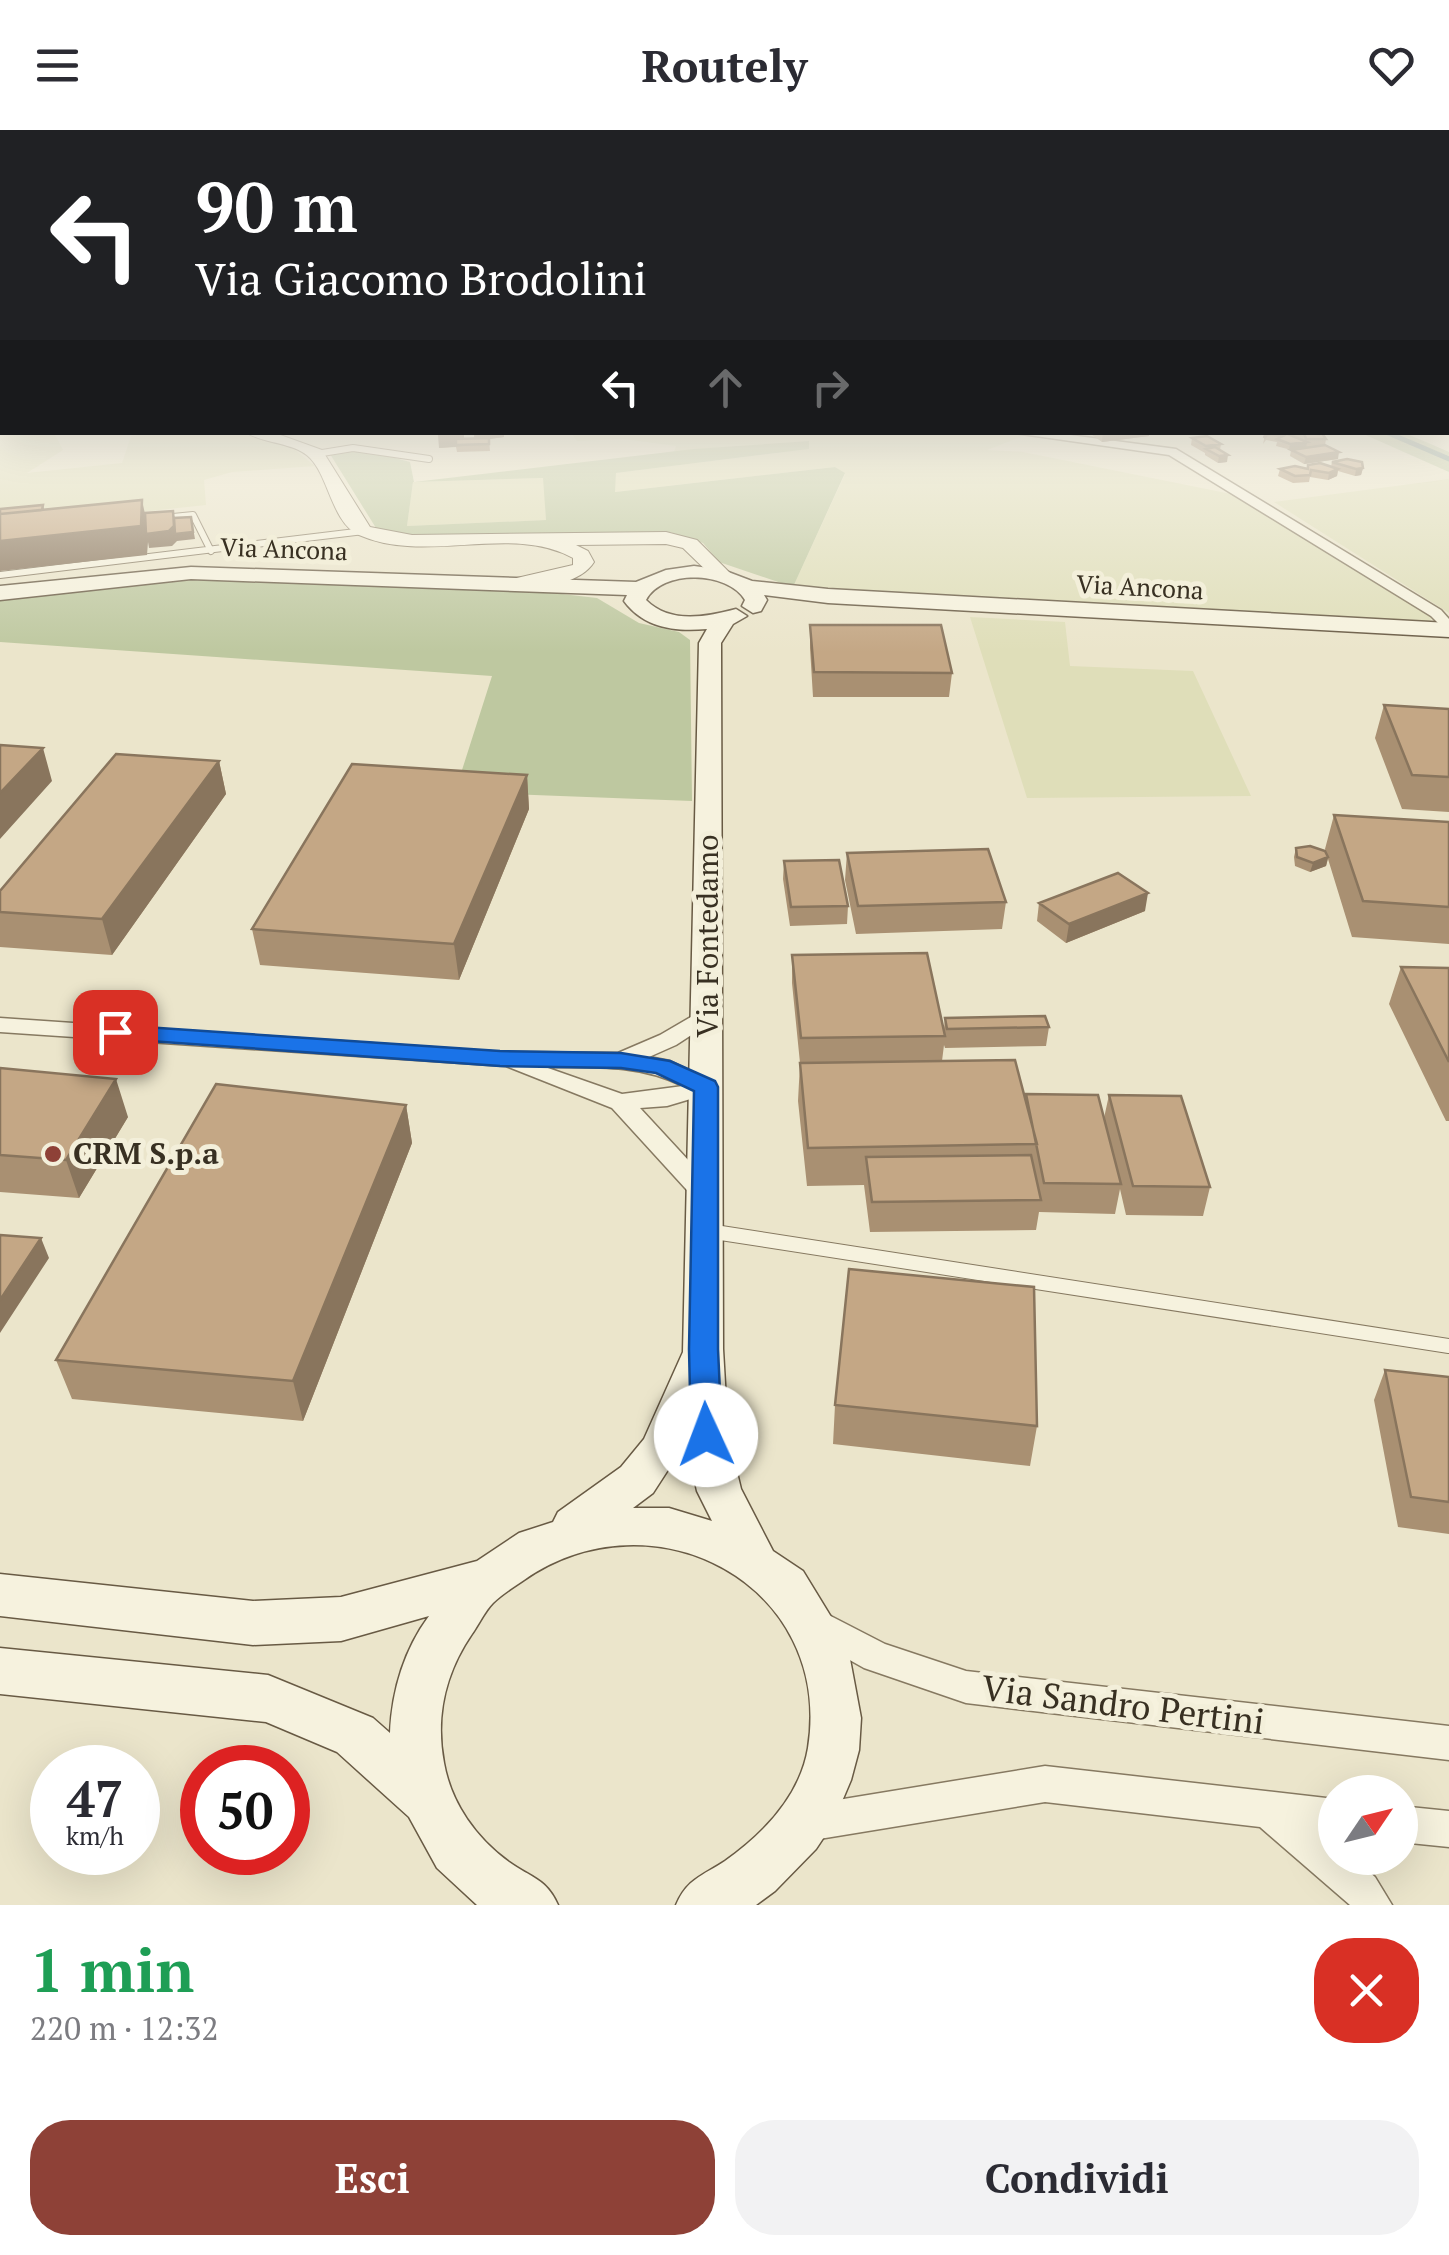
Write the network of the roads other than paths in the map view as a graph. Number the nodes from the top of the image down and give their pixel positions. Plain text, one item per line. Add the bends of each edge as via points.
1 (334, 486) edge
2 (1233, 486) edge
3 (155, 519) edge
4 (364, 531) junction
5 (552, 539) junction
6 (211, 551) junction
7 (698, 551) junction
8 (0, 575) edge
9 (670, 575) junction
10 (722, 575) junction
11 (515, 584) junction
12 (0, 593) edge
13 (637, 595) junction
14 (752, 597) junction
15 (1449, 630) edge
16 (717, 632) junction
17 (708, 1014) junction
18 (0, 1025) edge
19 (500, 1059) junction
20 (621, 1060) junction
21 (706, 1087) junction
22 (620, 1102) junction
23 (704, 1212) junction
24 (1449, 1346) edge
25 (703, 1349) junction
26 (563, 1534) junction
27 (755, 1560) junction
28 (484, 1580) junction
29 (0, 1594) edge
30 (810, 1620) junction
31 (0, 1670) edge
32 (1449, 1743) edge
33 (424, 1797) junction
34 (1268, 1809) junction
35 (1318, 1814) edge
36 (803, 1824) junction
37 (1418, 1826) edge
38 (1449, 1829) edge
39 (728, 1897) edge
40 (508, 1900) edge
41 (1373, 1905) edge

1 - 4 street
2 - 15 street via 1436,613
3 - 6 lane via 193,515
4 - 5 street via 412,541
4 - 6 lane
5 - 7 street via 666,538
5 - 11 street via 581,555 580,570
6 - 8 lane
7 - 9 street
7 - 10 street
9 - 10 main road
9 - 13 main road
10 - 14 main road
11 - 12 main road, Via Ancona via 191,573
11 - 13 main road, Via Ancona
13 - 16 main road, Via Ancona via 646,612
14 - 15 main road, Via Ancona
14 - 16 main road, Via Ancona
16 - 17 main road, Via Fontedamo
17 - 20 street
17 - 21 main road, Via Fontedamo
18 - 19 street
19 - 20 street
19 - 22 street
20 - 21 street via 662,1066
21 - 22 street
21 - 23 main road, Via Fontedamo
22 - 23 street
23 - 24 lane
23 - 25 main road, Via Fontedamo
25 - 26 main road, Via Fontedamo via 662,1450 637,1480
25 - 27 main road, Via Fontedamo via 706,1435 718,1491
26 - 27 main road, Via Fontedamo via 613,1524 663,1525 711,1537
26 - 28 main road, Via Fontedamo
27 - 30 main road, Via Fontedamo
28 - 29 main road via 342,1619 253,1623
28 - 33 main road, Via Fontedamo via 446,1625 421,1678 414,1738
30 - 32 street, Via Sandro Pertini via 876,1657 966,1687
30 - 36 main road, Via Fontedamo via 830,1667 836,1719 828,1772
31 - 33 main road via 268,1699 355,1735
33 - 40 main road, Via Fontedamo via 453,1848
34 - 35 street
34 - 36 street via 1045,1784
34 - 41 street
36 - 39 main road, Via Fontedamo
37 - 38 street

